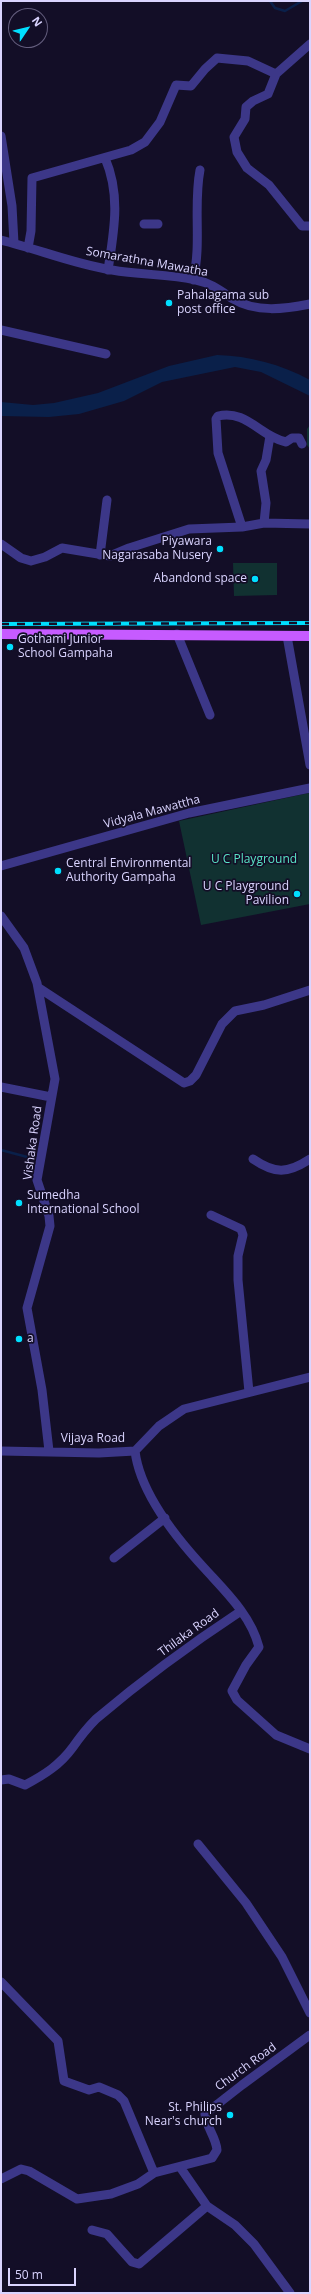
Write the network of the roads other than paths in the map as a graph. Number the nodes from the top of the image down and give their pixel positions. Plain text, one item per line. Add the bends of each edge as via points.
1 (310, 44) edge
2 (276, 74) junction
3 (1, 136) edge
4 (105, 158) junction
5 (200, 170) dead end
6 (144, 224) dead end
7 (158, 224) dead end
8 (310, 226) edge
9 (1, 240) edge
10 (14, 243) junction
11 (28, 248) junction
12 (108, 270) junction
13 (193, 280) junction
14 (310, 304) edge
15 (1, 330) edge
16 (106, 354) dead end
17 (270, 436) junction
18 (302, 444) dead end
19 (107, 500) dead end
20 (264, 524) junction
21 (310, 524) edge
22 (242, 527) junction
23 (1, 544) edge
24 (100, 555) junction
25 (1, 634) edge
26 (177, 634) junction
27 (287, 636) junction
28 (310, 636) edge
29 (210, 715) dead end
30 (310, 765) edge
31 (310, 788) edge
32 (1, 866) edge
33 (2, 918) edge
34 (39, 988) junction
35 (310, 990) edge
36 (1, 1087) edge
37 (51, 1097) junction
38 (253, 1159) dead end
39 (310, 1159) edge
40 (211, 1215) dead end
41 (310, 1377) edge
42 (249, 1392) junction
43 (1, 1451) edge
44 (49, 1451) junction
45 (135, 1451) junction
46 (165, 1518) junction
47 (114, 1558) dead end
48 (240, 1611) junction
49 (310, 1749) edge
50 (1, 1780) edge
51 (198, 1844) dead end
52 (1, 1982) edge
53 (310, 2013) edge
54 (310, 2035) edge
55 (180, 2167) junction
56 (154, 2173) junction
57 (1, 2179) edge
58 (207, 2206) junction
59 (92, 2230) dead end
60 (290, 2293) edge

1 - 2 street
2 - 4 street via 248,61 217,58 191,86 176,86 169,107 145,142 131,150
2 - 8 street via 268,94 252,101 246,107 245,119 234,137 234,145 247,168 278,193 302,226
3 - 10 street via 12,206
4 - 11 street via 32,178 31,231
4 - 12 street via 114,185 116,211
5 - 13 street via 196,200 197,248
6 - 7 street
9 - 10 street, Somarathna Mawatha
10 - 11 street, Somarathna Mawatha
11 - 12 street, Somarathna Mawatha
12 - 13 street, Somarathna Mawatha
13 - 14 street, Somarathna Mawatha via 209,284 234,300 252,307 275,309
15 - 16 street
17 - 18 street via 286,442 292,438 300,438
17 - 20 street via 266,460 261,471 266,504
17 - 22 street via 238,416 222,415 216,419 218,453
19 - 24 street
20 - 21 street
20 - 22 street
22 - 24 street via 189,529 110,556
23 - 24 street via 21,558 31,561 62,548
25 - 26 main road
26 - 27 main road
26 - 29 street
27 - 28 main road
27 - 30 street
31 - 32 street, Vidyala Mawattha via 189,813
33 - 34 street, Vishaka Road via 24,948
34 - 35 street via 184,1082 190,1081 196,1075 222,1024 236,1011
34 - 37 street, Vishaka Road via 55,1079
36 - 37 street
37 - 44 street, Vishaka Road via 37,1180 50,1226 27,1308 42,1390
38 - 39 street via 280,1171 291,1170
40 - 42 street via 241,1229 243,1235 238,1256 238,1280
41 - 42 street, Vijaya Road
42 - 45 street, Vijaya Road via 184,1409 160,1426
43 - 44 street, Vijaya Road
44 - 45 street, Vijaya Road
45 - 46 street via 137,1468
46 - 47 street
46 - 48 street via 188,1550
48 - 49 street via 255,1633 259,1647 232,1691 238,1700 276,1735
48 - 50 street, Thilaka Road via 119,1699 82,1733 73,1747 45,1775 25,1785 9,1779
51 - 53 street via 246,1903 282,1957
52 - 56 street via 58,2041 64,2081 89,2090 99,2087 118,2095 124,2101
54 - 55 street, Church Road via 206,2114 218,2150 212,2158
55 - 56 street, Church Road
55 - 58 street
56 - 57 street, Church Road via 138,2184 111,2194 77,2199 29,2171 21,2169
58 - 59 street via 139,2264 132,2262 107,2234
58 - 60 street via 235,2225 254,2244

